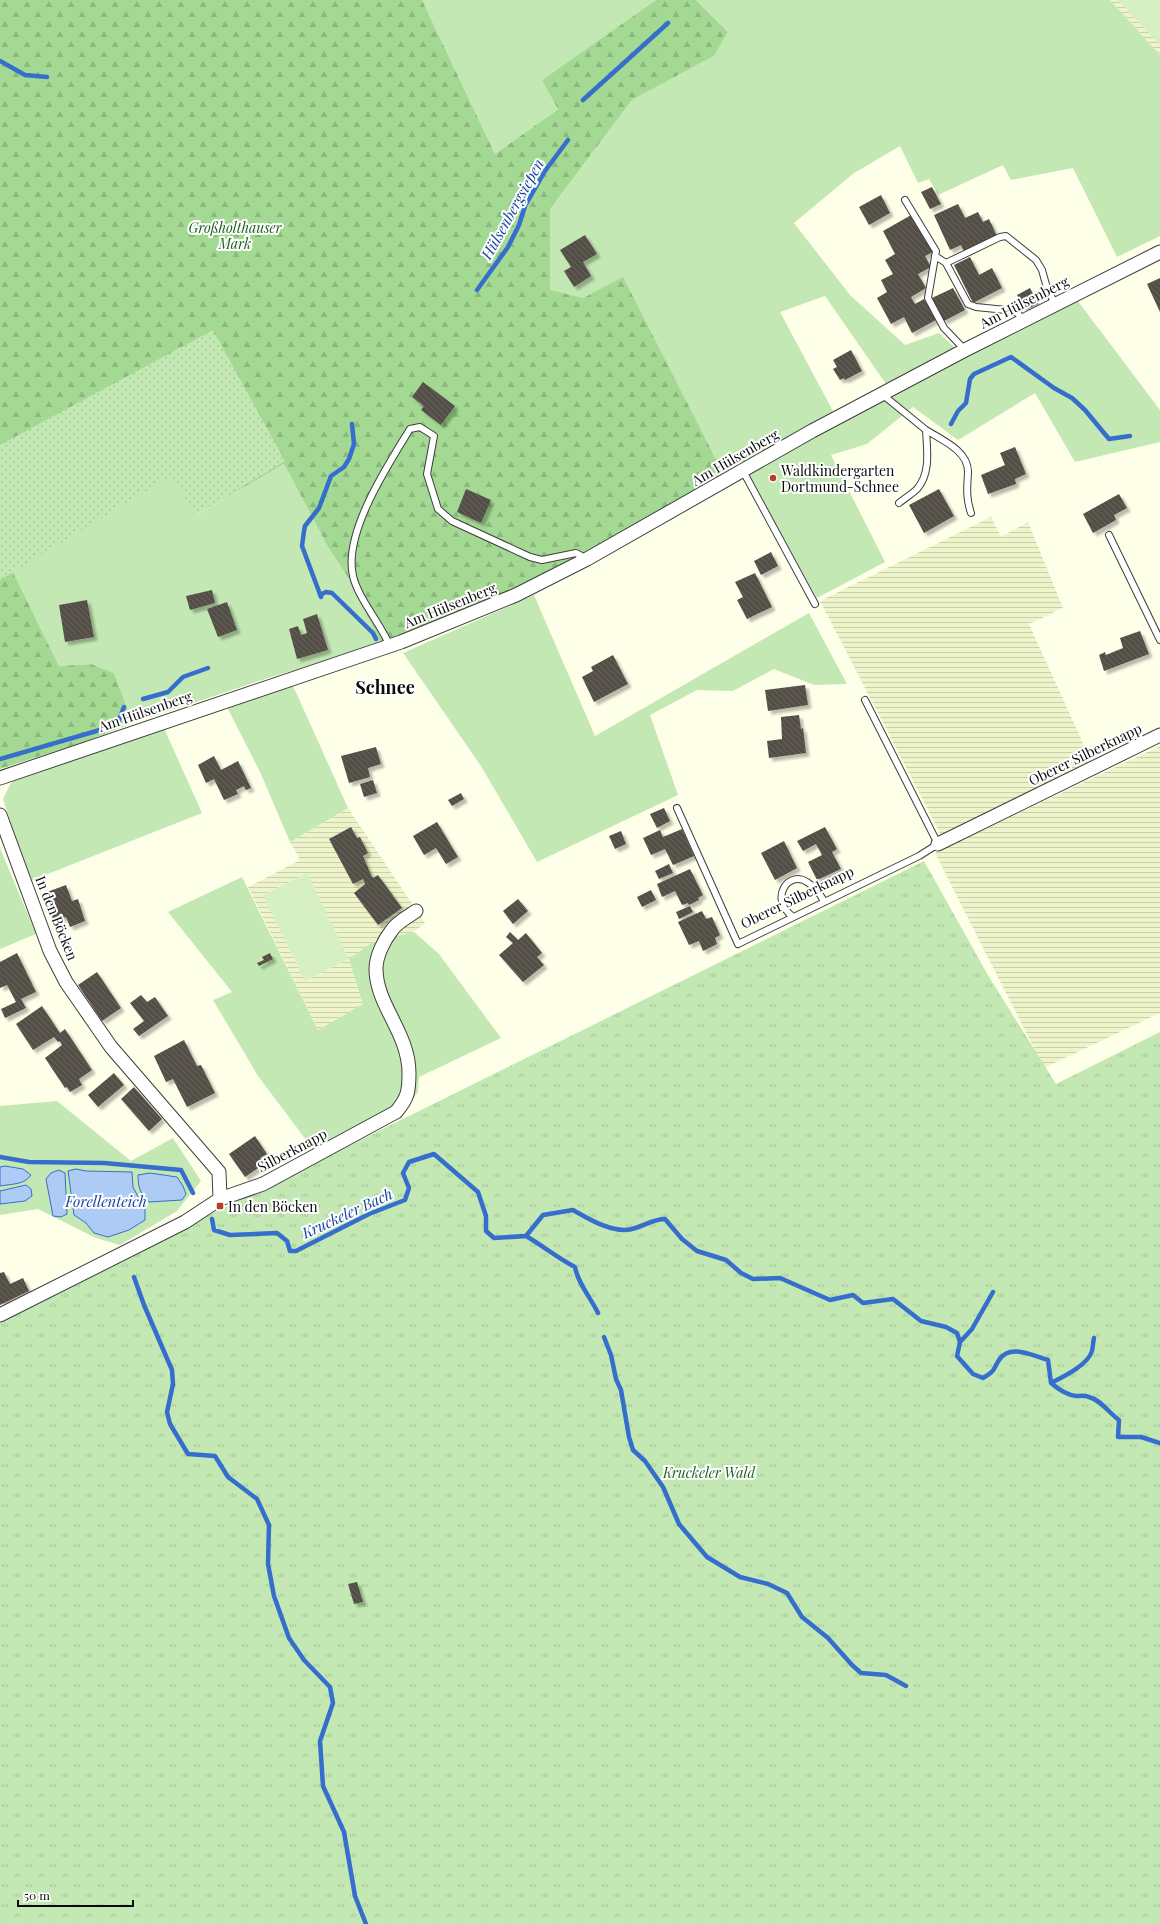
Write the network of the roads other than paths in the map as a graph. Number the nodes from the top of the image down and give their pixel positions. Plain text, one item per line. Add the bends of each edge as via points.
1 (905, 200) dead end
2 (1160, 252) edge
3 (935, 256) junction
4 (946, 263) junction
5 (1055, 304) junction
6 (1022, 321) junction
7 (965, 350) junction
8 (883, 395) junction
9 (926, 430) junction
10 (743, 471) junction
11 (899, 503) dead end
12 (971, 513) dead end
13 (1109, 535) dead end
14 (587, 559) junction
15 (816, 604) dead end
16 (1160, 640) edge
17 (390, 646) junction
18 (864, 700) dead end
19 (1160, 735) edge
20 (0, 778) edge
21 (677, 808) dead end
22 (0, 815) edge
23 (938, 844) junction
24 (824, 901) junction
25 (416, 911) dead end
26 (793, 917) junction
27 (220, 1199) junction
28 (0, 1315) edge

1 - 3 lane via 936,252
2 - 5 street, Am Hülsenberg
3 - 4 lane
3 - 7 lane via 928,298 944,328
4 - 5 lane via 1006,236 1036,260
4 - 6 lane via 968,304 1018,313
5 - 6 street, Am Hülsenberg
6 - 7 street, Am Hülsenberg
7 - 8 street, Am Hülsenberg
8 - 9 lane
8 - 10 street, Am Hülsenberg via 812,431
9 - 11 lane via 926,472 917,489
9 - 12 lane via 955,448 965,459 968,471 966,501
10 - 14 street, Am Hülsenberg
10 - 15 lane
13 - 16 lane
14 - 17 street, Am Hülsenberg via 503,600
14 - 17 lane via 576,553 542,560 530,557 452,521 438,508 427,474 434,436 420,427 410,429 382,475 363,514 352,548 353,576
17 - 20 street, Am Hülsenberg
18 - 23 lane
19 - 23 street, Oberer Silberknapp
21 - 26 lane, Oberer Silberknapp via 738,944
22 - 27 street, In den Böcken via 47,944 66,982 110,1047 219,1172
23 - 24 lane, Oberer Silberknapp via 919,856
24 - 26 lane, Oberer Silberknapp
24 - 26 lane via 808,882 802,879 787,883 782,889 782,906
25 - 27 street, Silberknapp via 392,929 380,948 376,968 380,990 404,1042 409,1064 409,1088 405,1100 396,1112 263,1184
27 - 28 street, Silberknapp via 185,1222

